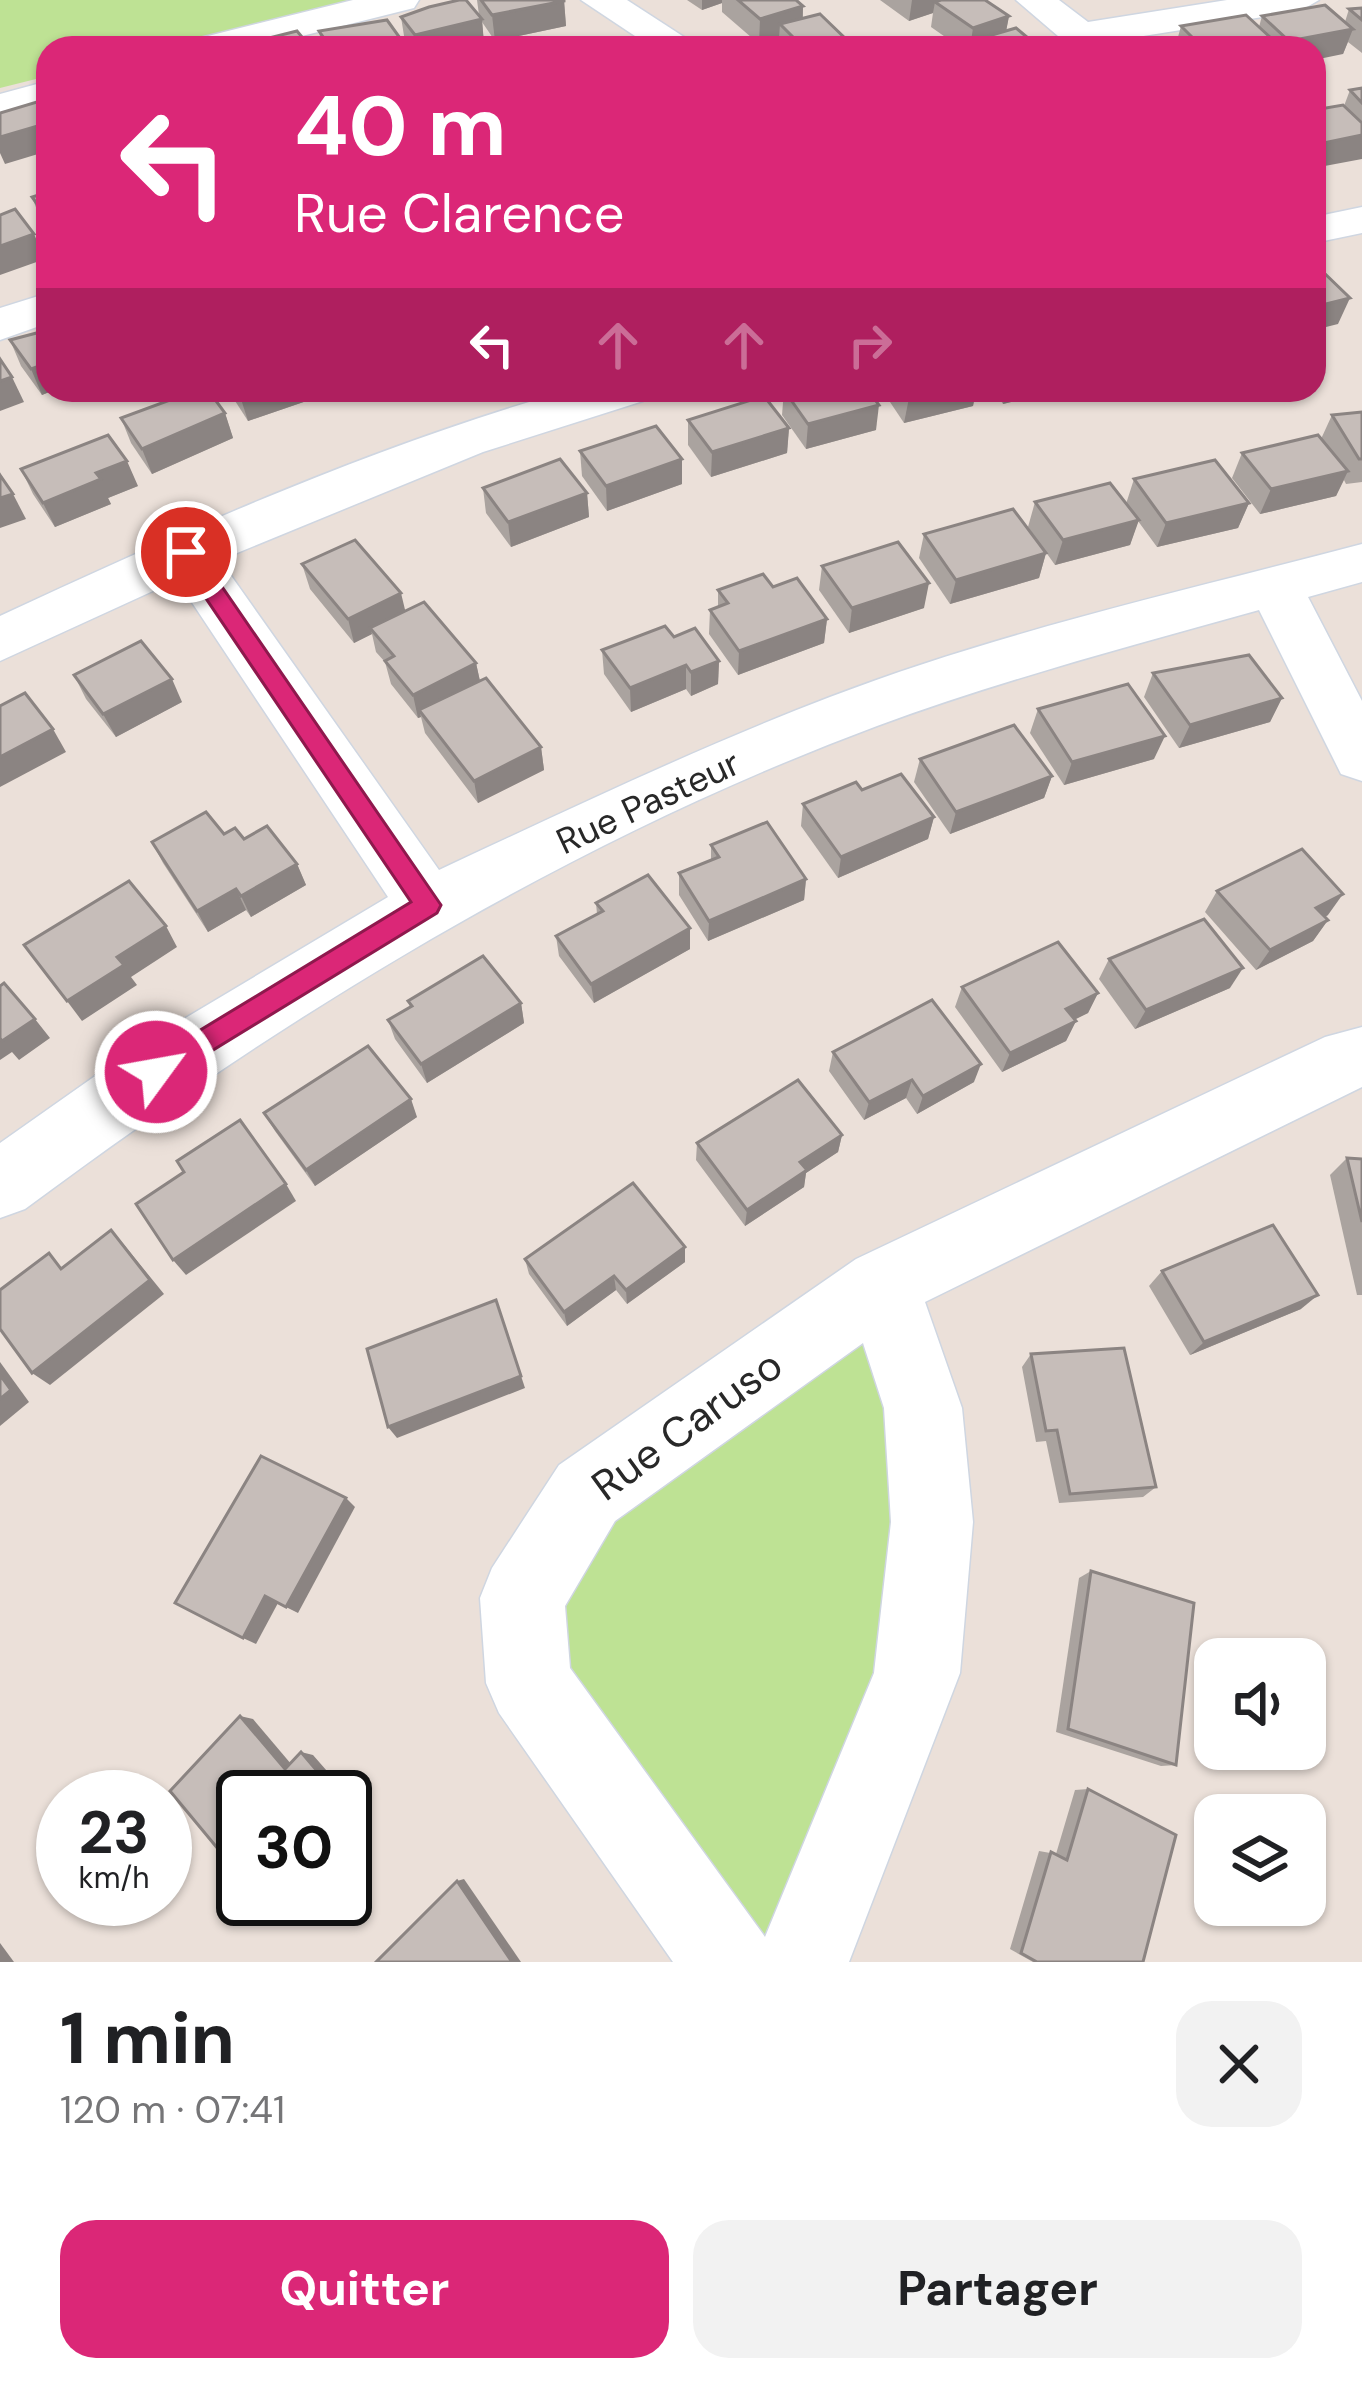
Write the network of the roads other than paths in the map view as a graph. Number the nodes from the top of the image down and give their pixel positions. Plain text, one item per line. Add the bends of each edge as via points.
1 (400, 0) edge
2 (600, 0) edge
3 (1035, 0) edge
4 (1300, 0) edge
5 (254, 36) edge
6 (661, 36) edge
7 (1083, 36) edge
8 (1116, 36) edge
9 (36, 96) edge
10 (0, 107) edge
11 (1362, 220) edge
12 (1326, 228) edge
13 (36, 312) edge
14 (0, 325) edge
15 (581, 402) edge
16 (186, 552) junction
17 (1362, 563) edge
18 (1274, 585) junction
19 (0, 640) edge
20 (1362, 758) edge
21 (428, 905) junction
22 (1362, 1057) edge
23 (0, 1185) edge
24 (882, 1285) junction
25 (729, 1962) edge
26 (802, 1962) edge

1 - 5 street
2 - 6 street
3 - 7 street
4 - 8 street
9 - 10 street
11 - 12 street
13 - 14 street
15 - 16 street
16 - 19 street
16 - 21 street
17 - 18 street, Rue Pasteur
18 - 20 street
18 - 21 street, Rue Pasteur via 1010,658 852,712
21 - 23 street, Rue Pasteur via 156,1072
22 - 24 street, Rue Caruso
24 - 25 street, Rue Caruso via 587,1493 522,1598 529,1683
24 - 26 street via 923,1408 932,1522 917,1672

